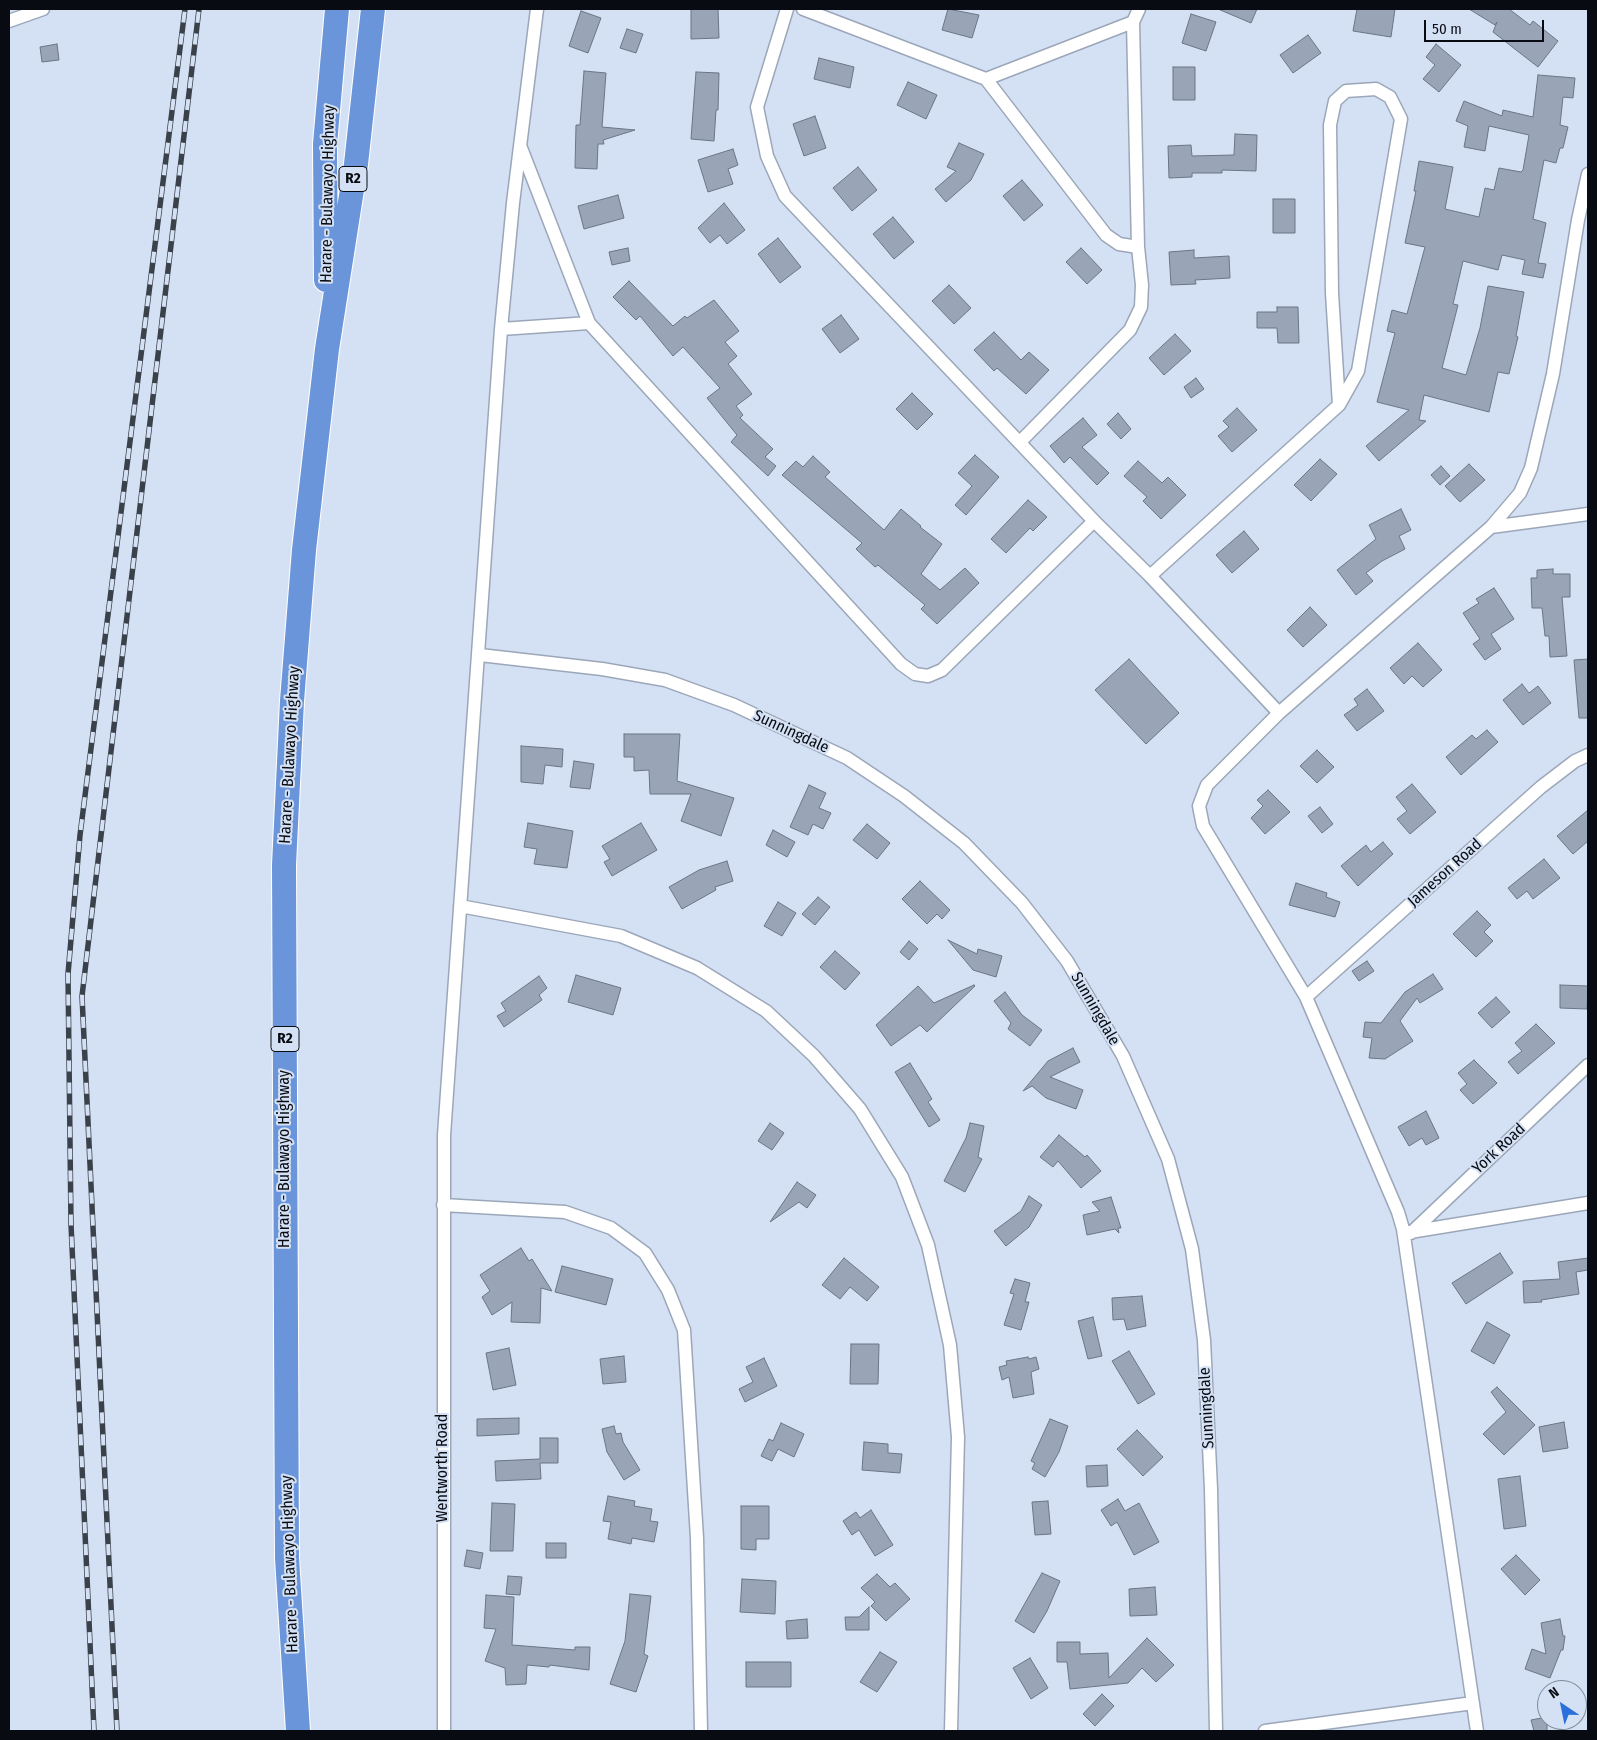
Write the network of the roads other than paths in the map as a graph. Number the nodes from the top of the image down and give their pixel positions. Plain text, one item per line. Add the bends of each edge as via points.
1 (43, 9) edge
2 (337, 9) edge
3 (373, 9) edge
4 (537, 9) edge
5 (787, 9) edge
6 (803, 9) edge
7 (1139, 9) edge
8 (9, 20) edge
9 (1133, 22) junction
10 (986, 79) junction
11 (520, 144) junction
12 (1588, 174) edge
13 (1138, 247) junction
14 (589, 323) junction
15 (501, 329) junction
16 (327, 349) junction
17 (1339, 405) junction
18 (1020, 442) junction
19 (1588, 514) edge
20 (1094, 521) junction
21 (1491, 527) junction
22 (1150, 576) junction
23 (480, 655) junction
24 (1279, 713) junction
25 (1588, 755) edge
26 (460, 906) junction
27 (1306, 997) junction
28 (1588, 1065) edge
29 (1588, 1203) edge
30 (443, 1205) junction
31 (1407, 1231) junction
32 (1473, 1703) junction
33 (298, 1731) edge
34 (444, 1731) edge
35 (701, 1731) edge
36 (951, 1731) edge
37 (1216, 1731) edge
38 (1265, 1731) edge
39 (1477, 1731) edge

1 - 8 street
2 - 16 highway, Harare - Bulawayo Highway / R2 via 325,144
3 - 16 highway, Harare - Bulawayo Highway / R2 via 356,164
4 - 11 street, Wentworth Road
5 - 18 street via 757,107 767,156 786,196
6 - 10 street
7 - 9 street
9 - 10 street
9 - 13 street
10 - 13 street via 1106,235 1119,244
11 - 14 street
11 - 15 street, Wentworth Road
12 - 21 street via 1553,374 1531,468 1520,494
13 - 18 street via 1141,307 1130,330
14 - 15 street
14 - 20 street via 901,664 915,674 928,676 942,670
15 - 23 street, Wentworth Road
16 - 33 highway, Harare - Bulawayo Highway / R2 via 304,550 284,865 287,1558
17 - 17 street via 1332,293 1330,125 1335,101 1346,92 1376,88 1390,97 1401,119 1358,371
17 - 22 street
18 - 20 street
19 - 21 street
20 - 22 street
21 - 24 street
22 - 24 street
23 - 26 street, Wentworth Road
23 - 37 street, Sunningdale via 602,668 666,680 734,705 847,758 904,796 964,843 1022,902 1067,961 1123,1056 1168,1159 1192,1248 1204,1340
24 - 27 street via 1207,785 1200,806 1203,826
25 - 27 street, Jameson Road via 1541,787
26 - 30 street, Wentworth Road via 444,1135
26 - 36 street via 621,936 697,968 766,1011 814,1056 860,1109 902,1177 928,1245 950,1345 958,1437
27 - 31 street
28 - 31 street, York Road
29 - 31 street
30 - 34 street, Wentworth Road
30 - 35 street via 565,1212 611,1228 645,1254 668,1290 684,1330 697,1538
31 - 32 street
32 - 38 street
32 - 39 street

